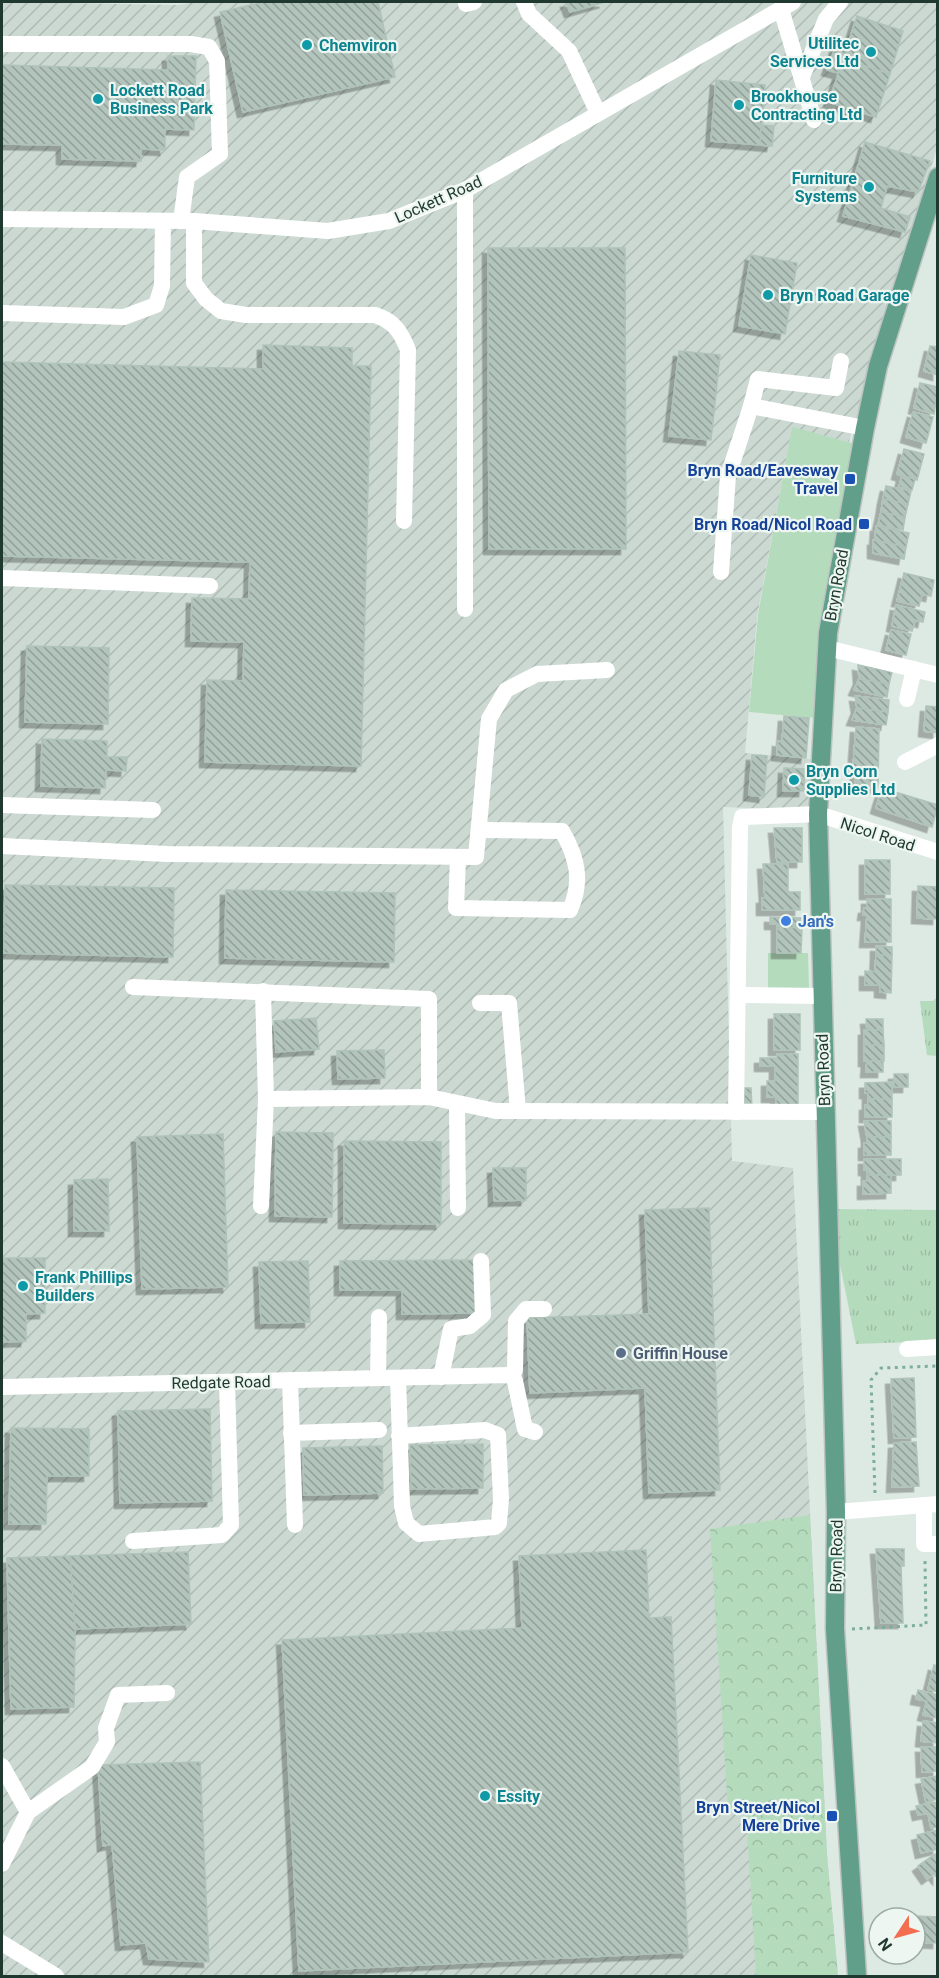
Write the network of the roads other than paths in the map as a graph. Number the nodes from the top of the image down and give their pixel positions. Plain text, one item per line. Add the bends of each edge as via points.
1 (524, 2) edge
2 (840, 2) edge
3 (787, 5) edge
4 (2, 44) edge
5 (802, 77) junction
6 (598, 113) junction
7 (814, 120) dead end
8 (938, 177) edge
9 (465, 190) junction
10 (2, 219) edge
11 (164, 221) junction
12 (188, 221) junction
13 (2, 313) edge
14 (841, 361) dead end
15 (751, 406) junction
16 (866, 428) junction
17 (404, 521) dead end
18 (721, 572) dead end
19 (2, 578) edge
20 (210, 586) dead end
21 (465, 609) dead end
22 (827, 648) junction
23 (914, 669) junction
24 (607, 670) dead end
25 (938, 675) edge
26 (907, 699) dead end
27 (938, 745) edge
28 (905, 762) dead end
29 (2, 805) edge
30 (153, 810) dead end
31 (818, 814) junction
32 (479, 830) junction
33 (2, 846) edge
34 (938, 852) edge
35 (458, 858) junction
36 (133, 987) dead end
37 (263, 991) junction
38 (738, 995) junction
39 (821, 996) junction
40 (480, 1003) dead end
41 (429, 1097) junction
42 (266, 1099) junction
43 (456, 1104) junction
44 (518, 1111) junction
45 (736, 1112) junction
46 (825, 1112) junction
47 (261, 1206) dead end
48 (458, 1208) dead end
49 (481, 1261) dead end
50 (544, 1309) dead end
51 (379, 1317) dead end
52 (938, 1347) edge
53 (907, 1349) dead end
54 (510, 1375) junction
55 (441, 1377) junction
56 (378, 1378) junction
57 (398, 1378) junction
58 (290, 1380) junction
59 (227, 1382) junction
60 (2, 1387) edge
61 (379, 1430) dead end
62 (535, 1432) dead end
63 (291, 1433) junction
64 (399, 1436) junction
65 (931, 1505) edge
66 (837, 1512) junction
67 (295, 1525) dead end
68 (134, 1541) dead end
69 (931, 1544) edge
70 (167, 1693) dead end
71 (2, 1766) edge
72 (28, 1812) junction
73 (6, 1844) edge
74 (2, 1864) edge
75 (2, 1943) edge
76 (56, 1977) edge
77 (857, 1977) edge

1 - 6 street via 529,14 569,51
2 - 5 street via 826,19
3 - 5 street
3 - 6 street, Lockett Road
4 - 12 street via 209,47 217,61 220,154 187,177
5 - 7 street
6 - 9 street, Lockett Road
8 - 16 main road, Bryn Road via 878,366
9 - 12 street, Lockett Road via 389,221 327,231
9 - 21 street
10 - 11 street, Lockett Road
11 - 12 street, Lockett Road
11 - 13 street via 162,286 156,305 124,317
12 - 17 street via 195,283 221,311 246,315 375,315 388,319 401,332 408,350
14 - 15 street via 836,388 758,379
15 - 16 street
15 - 18 street via 728,476
16 - 22 main road, Bryn Road
19 - 20 street
22 - 23 street
22 - 31 main road, Bryn Road
23 - 25 street
23 - 26 street
24 - 32 street via 537,674 506,690 489,719
27 - 28 street
29 - 30 street
31 - 34 street, Nicol Road
31 - 38 street, Nicol Road via 742,817
31 - 39 main road, Bryn Road
32 - 35 street via 476,857
32 - 35 street via 562,831 575,854 577,895 570,910 456,908
33 - 35 street via 167,854
36 - 37 street
37 - 41 street via 429,999
37 - 42 street
38 - 39 street
38 - 45 street
39 - 46 main road, Bryn Road
40 - 44 street via 509,1003
41 - 42 street
41 - 43 street
42 - 47 street
43 - 44 street
43 - 48 street
44 - 45 street
45 - 46 street
46 - 66 main road, Bryn Road
49 - 55 street via 483,1315 470,1326 451,1329
50 - 54 street via 526,1310 516,1321 515,1370
51 - 56 street
52 - 53 street
54 - 55 street, Redgate Road
54 - 62 street via 515,1381 525,1429
55 - 57 street, Redgate Road
56 - 57 street, Redgate Road
56 - 58 street, Redgate Road
57 - 64 street
58 - 59 street, Redgate Road
58 - 63 street
59 - 60 street, Redgate Road
59 - 68 street via 231,1525 222,1535
61 - 63 street
63 - 67 street
64 - 64 street via 402,1506 412,1530 419,1534 495,1527 499,1523 502,1508 498,1435 486,1430
65 - 66 street
65 - 69 street
66 - 77 main road, Bryn Road via 835,1629
70 - 72 street via 118,1695 106,1728 107,1742 92,1767
71 - 72 street
72 - 73 street
73 - 74 street
75 - 76 street

